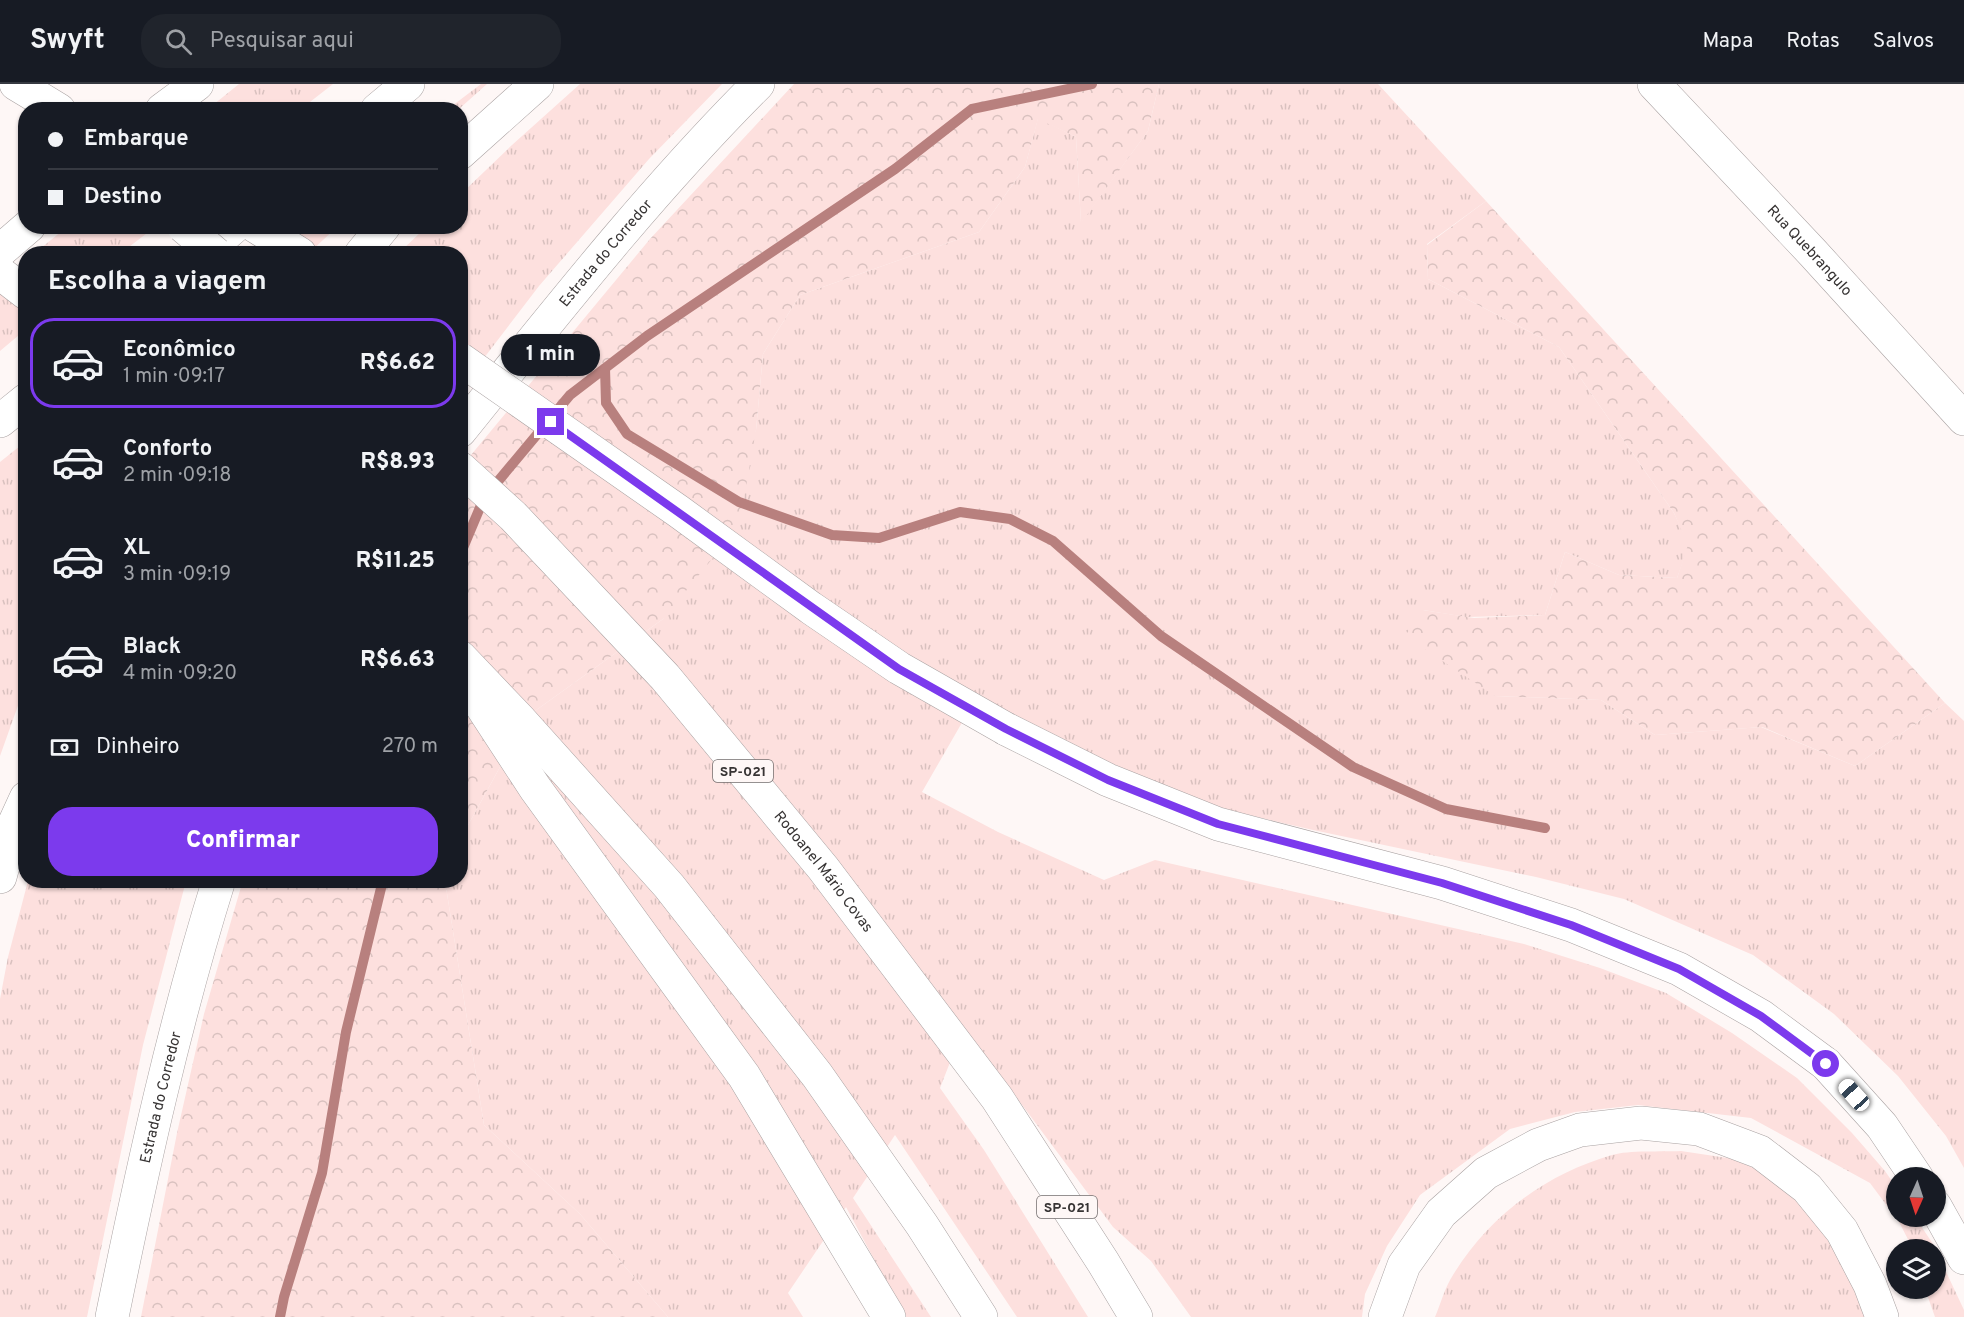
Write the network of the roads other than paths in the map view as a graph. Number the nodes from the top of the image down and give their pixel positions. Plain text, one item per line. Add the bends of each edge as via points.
1 (5, 84) edge
2 (16, 84) edge
3 (198, 84) edge
4 (408, 84) edge
5 (537, 84) edge
6 (758, 84) edge
7 (1654, 84) edge
8 (27, 102) edge
9 (46, 102) edge
10 (173, 102) edge
11 (178, 102) edge
12 (387, 102) edge
13 (468, 146) edge
14 (18, 215) edge
15 (0, 228) edge
16 (20, 234) edge
17 (192, 234) edge
18 (226, 234) edge
19 (268, 234) edge
20 (378, 234) edge
21 (207, 246) edge
22 (212, 246) edge
23 (287, 246) edge
24 (368, 246) edge
25 (0, 251) edge
26 (0, 273) edge
27 (18, 287) edge
28 (468, 365) edge
29 (18, 406) edge
30 (1964, 419) edge
31 (0, 421) edge
32 (468, 421) edge
33 (468, 475) edge
34 (468, 665) edge
35 (468, 685) edge
36 (18, 815) edge
37 (0, 877) edge
38 (216, 888) edge
39 (1910, 1167) edge
40 (1946, 1226) edge
41 (1964, 1258) edge
42 (112, 1317) edge
43 (889, 1317) edge
44 (981, 1317) edge
45 (1136, 1317) edge
46 (1385, 1317) edge
47 (1882, 1317) edge

1 - 8 main road
2 - 9 main road
3 - 10 main road
3 - 11 main road
4 - 12 main road
5 - 13 main road
6 - 32 main road, Estrada do Corredor via 706,135 620,234
7 - 30 main road, Rua Quebrangulo
14 - 15 main road
16 - 25 main road
17 - 21 main road, bridge
18 - 22 main road
19 - 23 main road
20 - 24 main road
26 - 27 main road
28 - 39 main road, bridge via 899,669 1108,780 1218,824 1442,883 1571,925 1679,969 1761,1016 1826,1064 1882,1126
29 - 31 main road
33 - 45 main road, Rodoanel Mário Covas / SP-021 via 513,516 665,677 823,868 997,1098
34 - 44 main road via 669,886 817,1075
35 - 43 main road via 535,789 744,1076
36 - 37 main road
38 - 42 main road, Estrada do Corredor via 192,966 147,1146
40 - 41 main road
46 - 47 main road via 1404,1265 1434,1221 1486,1173 1539,1145 1580,1130 1641,1123 1699,1129 1760,1152 1807,1188 1842,1231

